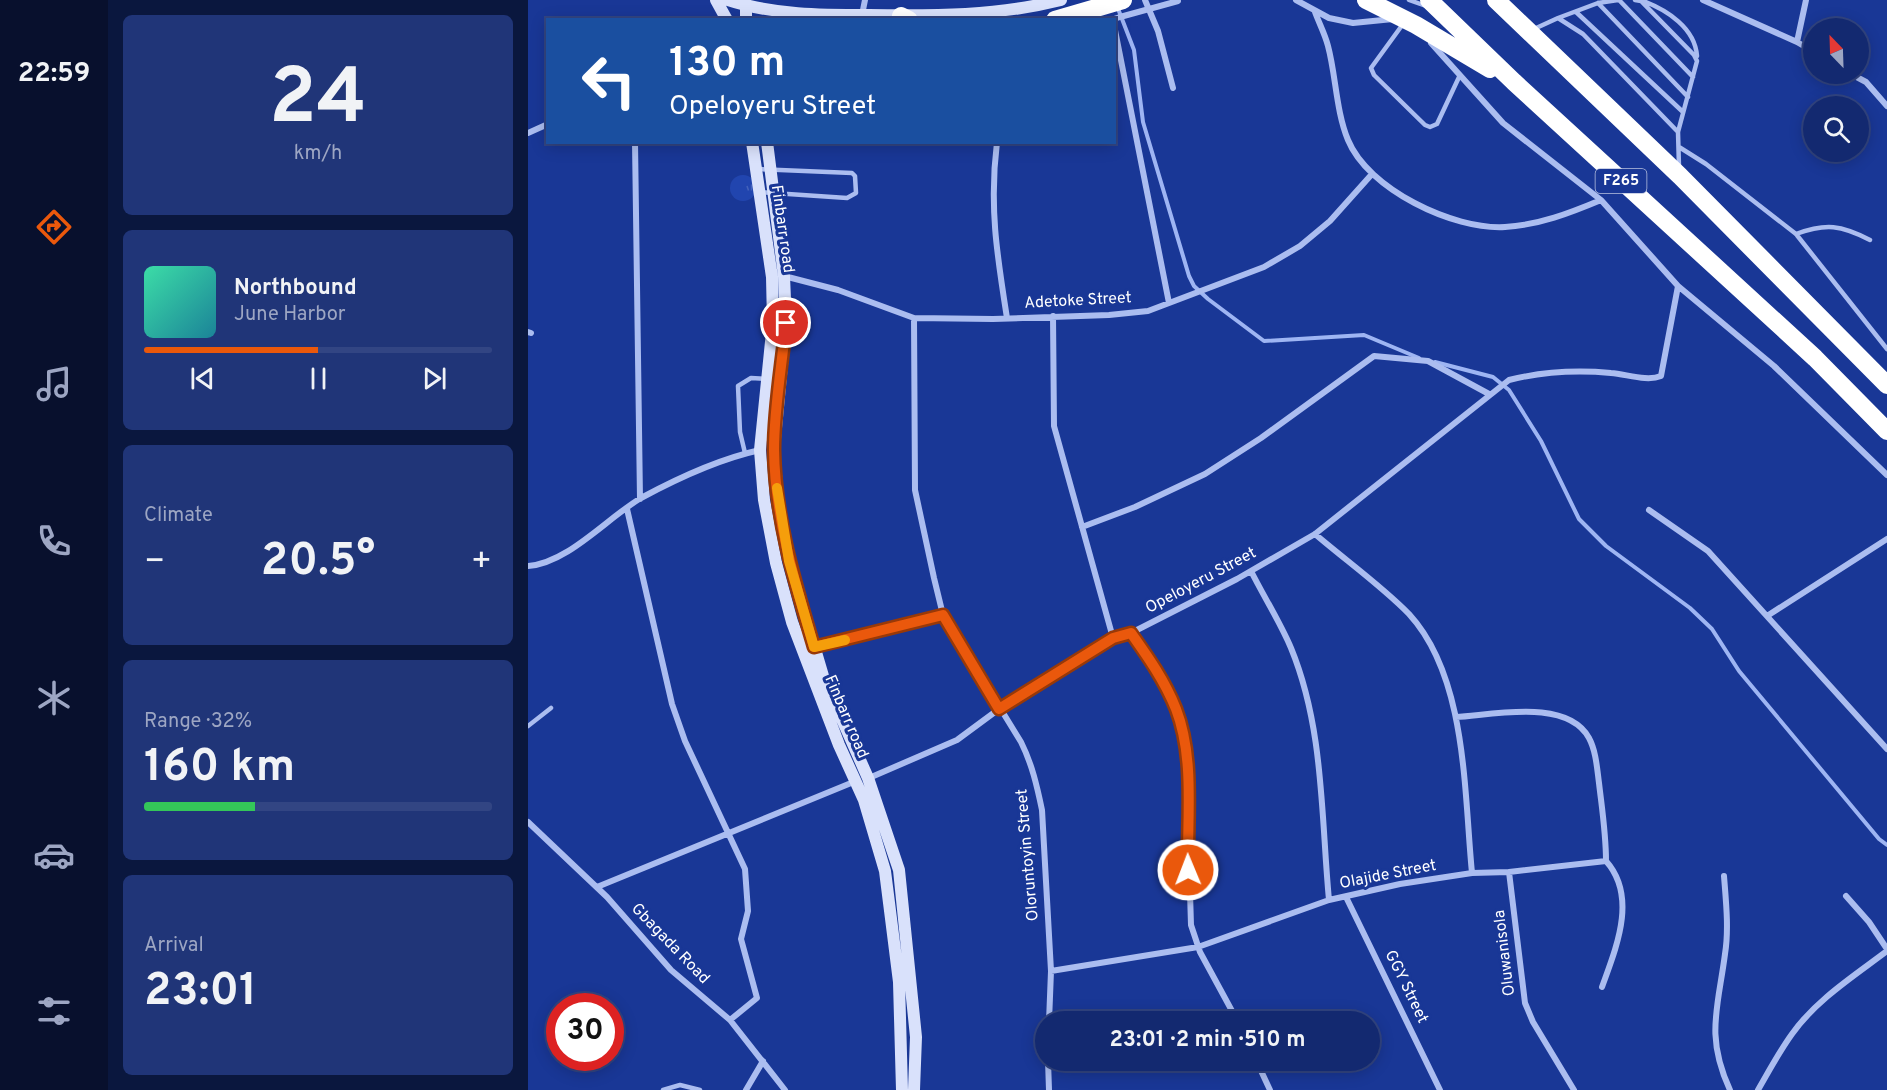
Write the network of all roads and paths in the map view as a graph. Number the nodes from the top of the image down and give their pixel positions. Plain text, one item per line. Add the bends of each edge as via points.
1 (716, 0) edge
2 (728, 0) edge
3 (865, 0) edge
4 (1062, 0) edge
5 (1145, 0) edge
6 (1180, 0) edge
7 (1296, 0) edge
8 (1366, 0) edge
9 (1409, 0) edge
10 (1496, 0) edge
11 (1619, 0) edge
12 (1638, 0) edge
13 (1703, 0) edge
14 (1806, 0) edge
15 (1598, 3) junction
16 (1435, 5) edge
17 (746, 6) junction
18 (1315, 12) junction
19 (1576, 12) junction
20 (763, 15) edge
21 (862, 15) junction
22 (1116, 15) edge
23 (796, 17) edge
24 (726, 18) edge
25 (746, 18) edge
26 (905, 18) edge
27 (1079, 18) edge
28 (1558, 18) junction
29 (1407, 20) junction
30 (1527, 31) junction
31 (1116, 35) edge
32 (1797, 42) junction
33 (1803, 46) edge
34 (1697, 61) junction
35 (1460, 75) junction
36 (1694, 77) junction
37 (1514, 82) junction
38 (1868, 84) edge
39 (1173, 88) dead end
40 (1688, 97) junction
41 (1887, 106) edge
42 (1683, 111) junction
43 (546, 125) edge
44 (528, 132) edge
45 (1678, 132) junction
46 (635, 144) edge
47 (752, 144) edge
48 (767, 144) edge
49 (997, 144) edge
50 (1678, 147) junction
51 (771, 168) junction
52 (756, 169) junction
53 (1372, 174) junction
54 (1680, 176) junction
55 (760, 192) junction
56 (774, 193) junction
57 (1601, 200) junction
58 (1796, 234) junction
59 (1870, 240) dead end
60 (784, 276) junction
61 (1678, 286) junction
62 (1169, 303) junction
63 (1053, 316) junction
64 (914, 318) junction
65 (1007, 318) junction
66 (1887, 349) edge
67 (769, 379) junction
68 (1887, 385) edge
69 (1491, 392) junction
70 (1887, 431) edge
71 (760, 450) junction
72 (745, 453) junction
73 (1887, 475) edge
74 (640, 499) junction
75 (627, 508) junction
76 (1648, 510) dead end
77 (1082, 527) junction
78 (1315, 534) junction
79 (1887, 539) edge
80 (528, 566) edge
81 (1251, 571) junction
82 (943, 615) junction
83 (1767, 616) junction
84 (1131, 633) junction
85 (1113, 638) junction
86 (814, 647) junction
87 (551, 708) dead end
88 (999, 709) junction
89 (1456, 717) junction
90 (528, 726) edge
91 (1887, 749) edge
92 (862, 780) junction
93 (528, 822) edge
94 (729, 834) junction
95 (1606, 861) junction
96 (899, 870) junction
97 (885, 872) junction
98 (1509, 872) junction
99 (1472, 873) junction
100 (1724, 876) dead end
101 (597, 887) junction
102 (1846, 896) dead end
103 (1346, 897) junction
104 (1329, 900) junction
105 (1198, 947) junction
106 (1887, 950) edge
107 (1051, 971) junction
108 (1602, 987) dead end
109 (1049, 1011) edge
110 (1232, 1011) edge
111 (730, 1020) junction
112 (763, 1061) junction
113 (1048, 1071) edge
114 (1261, 1071) edge
115 (663, 1090) edge
116 (700, 1090) edge
117 (746, 1090) edge
118 (785, 1090) edge
119 (902, 1090) edge
120 (914, 1090) edge
121 (1049, 1090) edge
122 (1270, 1090) edge
123 (1440, 1090) edge
124 (1574, 1090) edge
125 (1730, 1090) edge
126 (1758, 1090) edge

1 - 24 main road
2 - 17 main road
3 - 21 street
4 - 26 main road via 991,13
5 - 39 street
6 - 22 street, bridge
7 - 18 street
8 - 29 highway
9 - 16 lane
10 - 30 highway, F265
11 - 15 lane
11 - 36 lane
12 - 34 lane
12 - 34 lane via 1662,8 1683,27 1696,43
13 - 32 street
14 - 32 street
15 - 19 lane
15 - 40 lane
16 - 37 highway, F265
17 - 20 main road
17 - 25 main road
18 - 29 street via 1353,23
18 - 53 street via 1328,46 1347,138
19 - 28 lane
19 - 42 lane
20 - 23 main road
21 - 23 main road
21 - 26 main road
22 - 27 highway
28 - 30 lane
28 - 45 lane via 1583,34
29 - 35 street
29 - 35 lane via 1372,64 1374,75 1430,127 1437,124
29 - 37 highway
30 - 54 highway, F265
31 - 62 street
32 - 33 street
34 - 36 lane
35 - 57 street via 1503,123
36 - 40 lane
37 - 70 highway, F265 via 1815,358
38 - 41 street
40 - 42 lane
42 - 45 lane
43 - 44 street
45 - 50 lane
46 - 74 street
47 - 52 main road, Finbarr road
48 - 51 main road, Finbarr road
49 - 65 street via 992,195 994,233
50 - 54 lane
50 - 58 lane
51 - 52 lane
51 - 56 main road, Finbarr road
51 - 56 lane via 852,173 855,177 856,193 847,198
52 - 55 main road, Finbarr road
53 - 57 street via 1410,200 1473,224 1503,227 1556,219
53 - 62 street, Adetoke Street via 1330,221 1300,246 1264,267
54 - 68 highway, F265
55 - 56 lane
55 - 67 main road, Finbarr road via 772,277
56 - 60 main road, Finbarr road
57 - 61 street
58 - 59 lane via 1820,226 1852,231
58 - 66 lane
60 - 64 street, Adetoke Street via 838,290
60 - 86 main road, Finbarr road via 786,323 774,449 778,500 789,561
61 - 69 street, Opeloyeru Street via 1661,376 1578,372 1509,380
61 - 73 street via 1782,373
62 - 63 street, Adetoke Street via 1148,311
63 - 65 street, Adetoke Street
63 - 77 street via 1054,426
64 - 65 street, Adetoke Street
64 - 82 street, Oloruntoyin Street via 915,490
67 - 71 main road, Finbarr road
67 - 72 lane via 751,378 738,386
69 - 77 street via 1428,361 1374,356 1205,474
69 - 78 street, Opeloyeru Street via 1431,445
71 - 72 street
71 - 92 main road, Finbarr road via 764,500 792,622
72 - 74 street via 696,471
74 - 75 street
75 - 80 street via 552,560
75 - 94 street via 672,704
76 - 83 street via 1708,551
77 - 85 street
78 - 81 street, Opeloyeru Street
78 - 89 street via 1409,615 1444,674
79 - 83 street
81 - 84 street, Opeloyeru Street
81 - 104 street via 1291,648 1304,690 1320,771
82 - 86 street
82 - 88 street, Oloruntoyin Street
83 - 91 street
84 - 85 street, Opeloyeru Street
84 - 105 street via 1163,680 1182,730 1191,925
85 - 88 street, Opeloyeru Street
86 - 92 main road, Finbarr road
87 - 90 lane
88 - 92 street, Opeloyeru Street via 957,740
88 - 107 street, Oloruntoyin Street via 1030,759 1037,784 1042,810
89 - 95 street via 1538,712 1561,716 1583,730 1594,750
89 - 99 street
92 - 94 street, Opeloyeru Street
92 - 96 main road, Finbarr road
92 - 97 main road, Finbarr road
93 - 101 street, Gbagada Road
94 - 101 street, Opeloyeru Street
94 - 111 street via 745,869 748,911 741,939 757,998
95 - 98 street, Olajide Street
95 - 108 street via 1619,883 1623,919
96 - 97 main road
96 - 120 main road, Finbarr road via 916,1037
97 - 119 main road, Finbarr road via 899,982
98 - 99 street, Olajide Street
98 - 124 street, Oluwanisola via 1525,1003
99 - 103 street, Olajide Street
100 - 125 street via 1726,953 1714,1016 1716,1044
101 - 111 street, Gbagada Road via 671,969
102 - 106 street
103 - 104 street, Olajide Street
103 - 123 street, GGY Street
104 - 105 street, Olajide Street
105 - 107 street, Olajide Street
105 - 110 street
106 - 126 street via 1835,989 1793,1032
107 - 109 street, Oloruntoyin Street
111 - 112 street, Gbagada Road
112 - 117 street
112 - 118 street, Gbagada Road
113 - 121 street
114 - 122 street
115 - 116 lane via 680,1085

